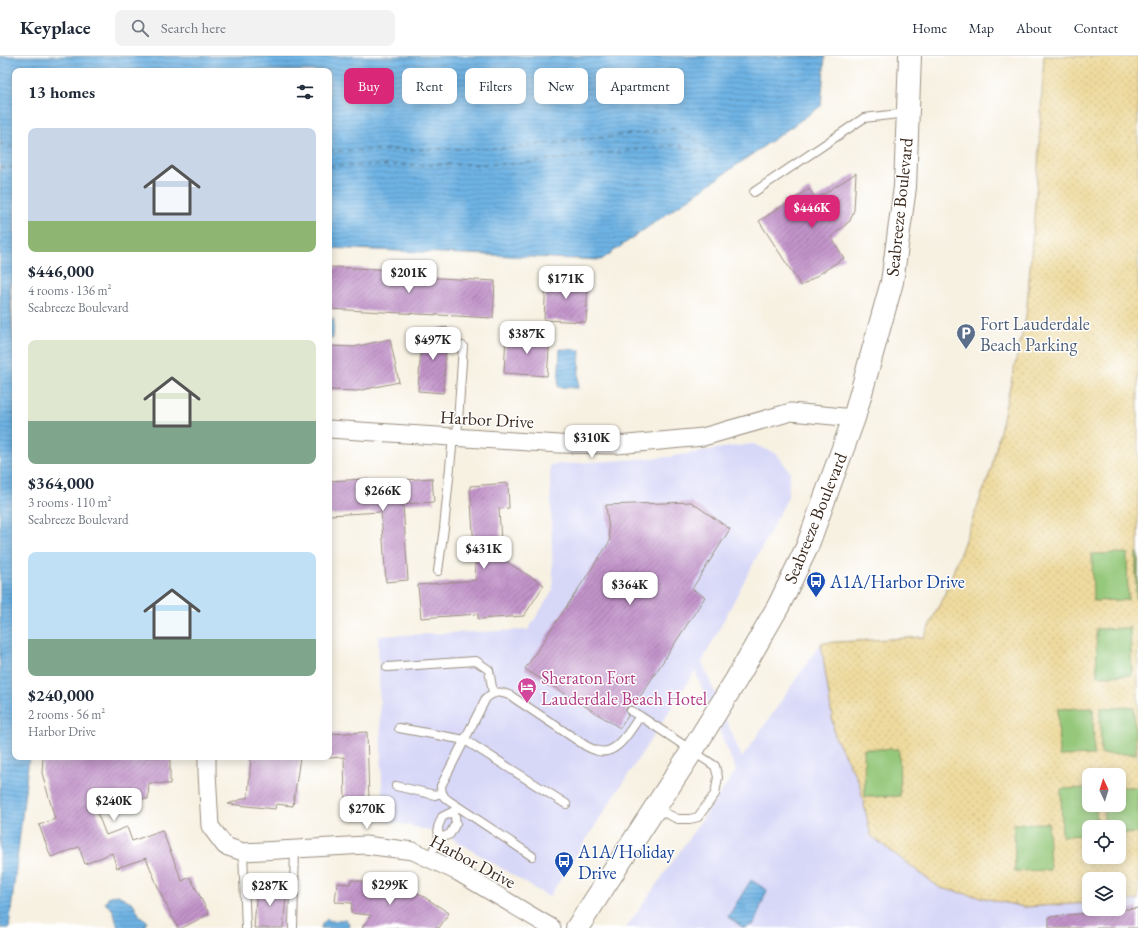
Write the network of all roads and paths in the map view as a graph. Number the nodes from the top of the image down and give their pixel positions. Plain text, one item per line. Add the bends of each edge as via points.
1 (910, 56) edge
2 (908, 113) junction
3 (754, 192) dead end
4 (463, 346) dead end
5 (854, 418) junction
6 (332, 430) edge
7 (455, 437) junction
8 (438, 571) dead end
9 (387, 667) dead end
10 (493, 693) junction
11 (631, 710) dead end
12 (640, 716) junction
13 (399, 728) dead end
14 (465, 740) junction
15 (692, 751) junction
16 (207, 760) edge
17 (396, 786) dead end
18 (441, 793) junction
19 (566, 804) dead end
20 (456, 808) junction
21 (654, 809) junction
22 (440, 839) junction
23 (295, 849) junction
24 (243, 852) junction
25 (532, 856) dead end
26 (429, 858) junction
27 (246, 928) edge
28 (293, 928) edge
29 (552, 928) edge
30 (576, 928) edge

1 - 2 main road, Seabreeze Boulevard
2 - 3 lane via 864,118
2 - 5 main road, Seabreeze Boulevard via 905,187 892,282
4 - 7 lane
5 - 7 street, Harbor Drive via 791,412 703,437 617,445
5 - 15 main road, Seabreeze Boulevard via 807,547 779,605
6 - 7 street, Harbor Drive
7 - 8 lane
9 - 10 lane via 476,662 489,670
10 - 12 lane via 504,692 599,752 620,744
10 - 14 lane via 486,698
11 - 12 lane
12 - 15 lane
13 - 14 lane
14 - 18 lane via 441,786
14 - 19 lane
15 - 21 main road, Seabreeze Boulevard
15 - 21 lane via 716,766 718,777 715,794 698,817 690,819 678,819
16 - 24 street, Harbor Drive via 210,826 225,846
17 - 18 lane via 435,795
18 - 20 lane
20 - 22 lane via 456,823 450,834
20 - 22 lane via 442,817 438,827
20 - 25 lane
21 - 30 main road, Seabreeze Boulevard
22 - 26 lane
23 - 24 street, Harbor Drive
23 - 26 street, Harbor Drive via 365,845 413,851
23 - 28 lane
24 - 27 lane
26 - 29 street, Harbor Drive via 458,872

